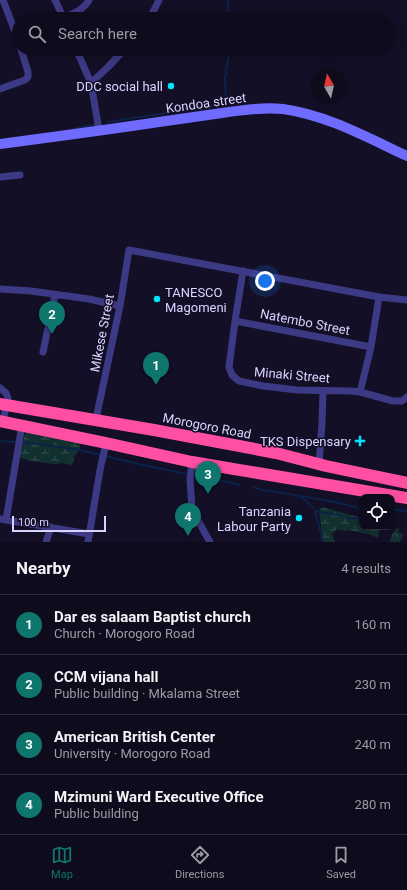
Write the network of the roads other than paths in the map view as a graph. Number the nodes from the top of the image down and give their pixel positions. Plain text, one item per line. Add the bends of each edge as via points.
1 (3, 0) edge
2 (56, 0) edge
3 (89, 0) edge
4 (159, 0) edge
5 (61, 12) edge
6 (75, 12) edge
7 (153, 12) edge
8 (12, 24) edge
9 (23, 56) edge
10 (79, 56) edge
11 (118, 56) edge
12 (91, 83) junction
13 (0, 89) edge
14 (99, 130) junction
15 (0, 144) edge
16 (407, 156) edge
17 (20, 175) dead end
18 (0, 177) edge
19 (243, 271) junction
20 (0, 289) edge
21 (55, 295) junction
22 (379, 297) junction
23 (407, 300) edge
24 (120, 306) junction
25 (235, 321) junction
26 (371, 347) junction
27 (42, 352) dead end
28 (0, 388) edge
29 (323, 391) junction
30 (360, 392) junction
31 (407, 397) edge
32 (3, 405) edge
33 (95, 420) junction
34 (2, 421) edge
35 (22, 425) junction
36 (106, 443) junction
37 (192, 462) junction
38 (319, 465) junction
39 (407, 483) edge
40 (407, 498) edge
41 (3, 520) edge
42 (51, 527) junction
43 (89, 534) junction
44 (46, 542) edge
45 (88, 542) edge
46 (210, 542) edge

1 - 8 street
2 - 5 street
3 - 6 street
4 - 7 street
9 - 13 street via 28,77
10 - 12 street
11 - 12 street
12 - 14 street
14 - 15 street, Kondoa street
14 - 16 street, Kondoa street via 234,111 283,109 326,120
17 - 18 street
19 - 22 street
19 - 24 street, Mikese Street via 129,250
19 - 25 street, Minaki Street
20 - 21 street via 31,290
21 - 24 street
21 - 27 street
22 - 23 street
22 - 26 street
24 - 33 street, Mikese Street
25 - 26 street, Natembo Street
25 - 29 street, Minaki Street via 229,367 232,375 239,381 263,386
26 - 30 street
28 - 32 street via 8,398
29 - 30 street, Minaki Street
29 - 38 street
30 - 31 street, Minaki Street via 393,401 402,401
32 - 33 highway, Morogoro Road
32 - 34 street
33 - 38 highway, Morogoro Road via 276,453
34 - 35 highway
35 - 36 highway
35 - 41 street
36 - 37 highway
36 - 43 street
37 - 40 highway
37 - 46 street via 192,510
38 - 39 highway, Morogoro Road
41 - 42 street
42 - 43 street
42 - 44 street
43 - 45 street

